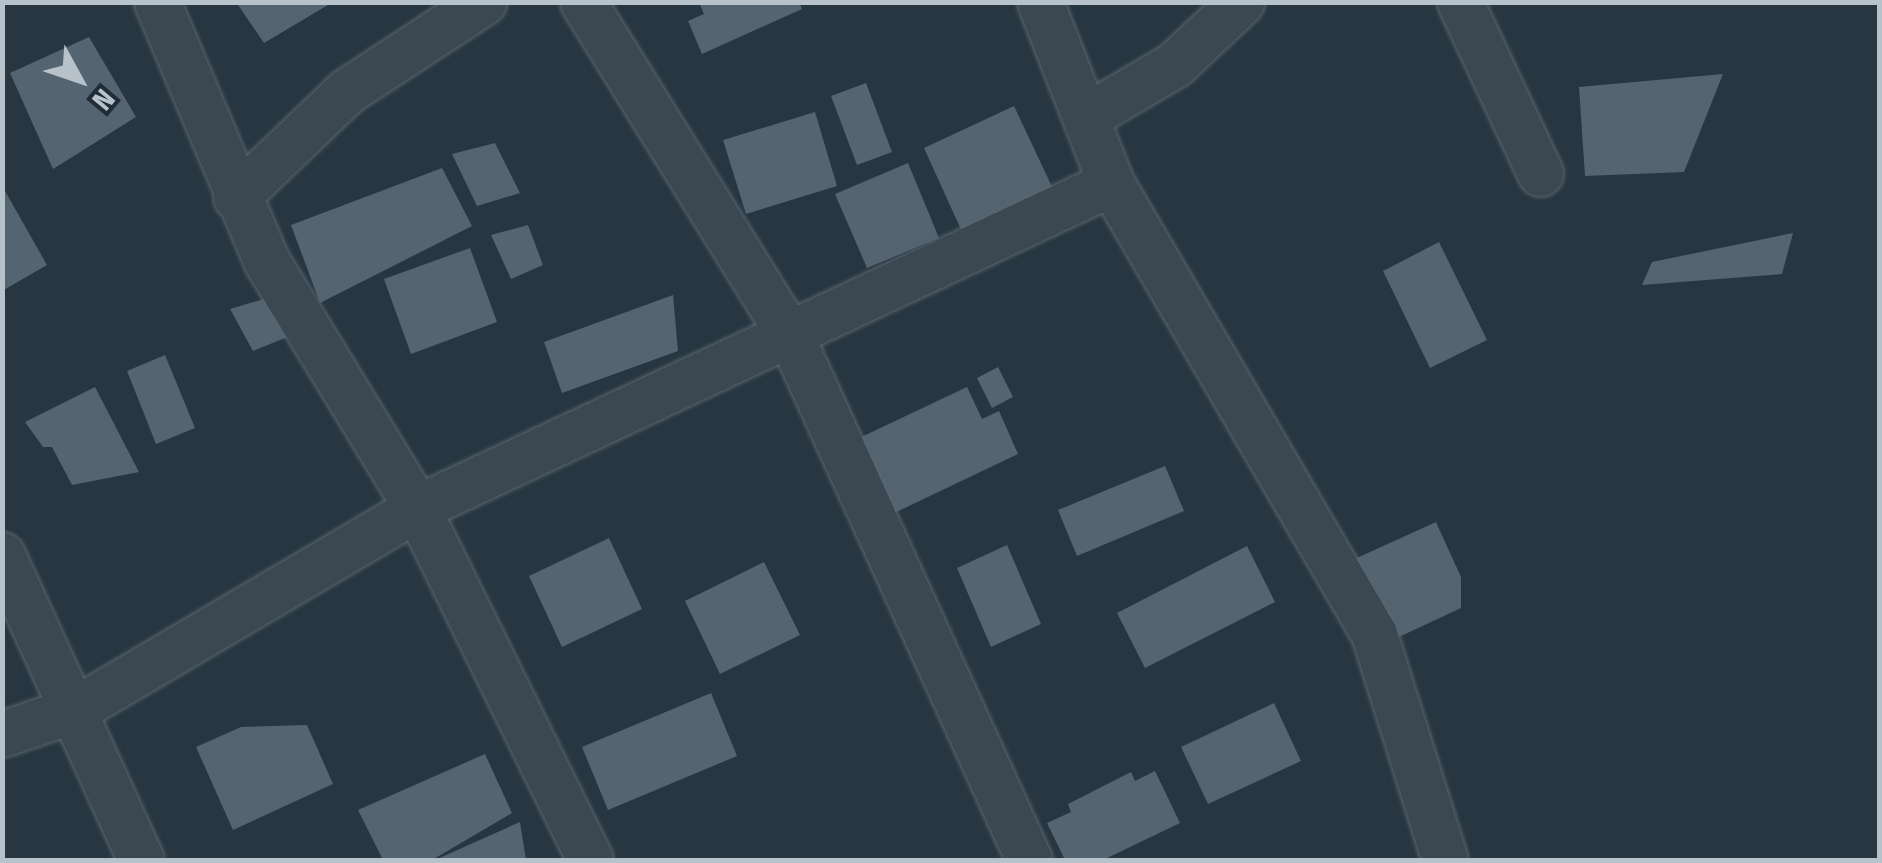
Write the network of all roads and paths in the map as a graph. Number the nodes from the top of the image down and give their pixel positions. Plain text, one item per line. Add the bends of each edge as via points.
1 (157, 2) edge
2 (482, 2) edge
3 (583, 2) edge
4 (1040, 2) edge
5 (1241, 2) edge
6 (1460, 2) edge
7 (1085, 118) junction
8 (1540, 172) dead end
9 (1111, 184) junction
10 (236, 197) junction
11 (791, 337) junction
12 (417, 508) junction
13 (2, 556) edge
14 (76, 708) junction
15 (2, 734) edge
16 (141, 860) edge
17 (590, 860) edge
18 (1029, 860) edge
19 (1445, 860) edge

1 - 10 street
2 - 10 street via 346,91
3 - 11 street
4 - 7 street
5 - 7 street via 1174,65
6 - 8 street
7 - 9 street
9 - 11 street
9 - 19 street via 1374,634
10 - 12 street via 267,262
11 - 12 street
11 - 18 street
12 - 14 street
12 - 17 street
13 - 14 street
14 - 15 street
14 - 16 street

